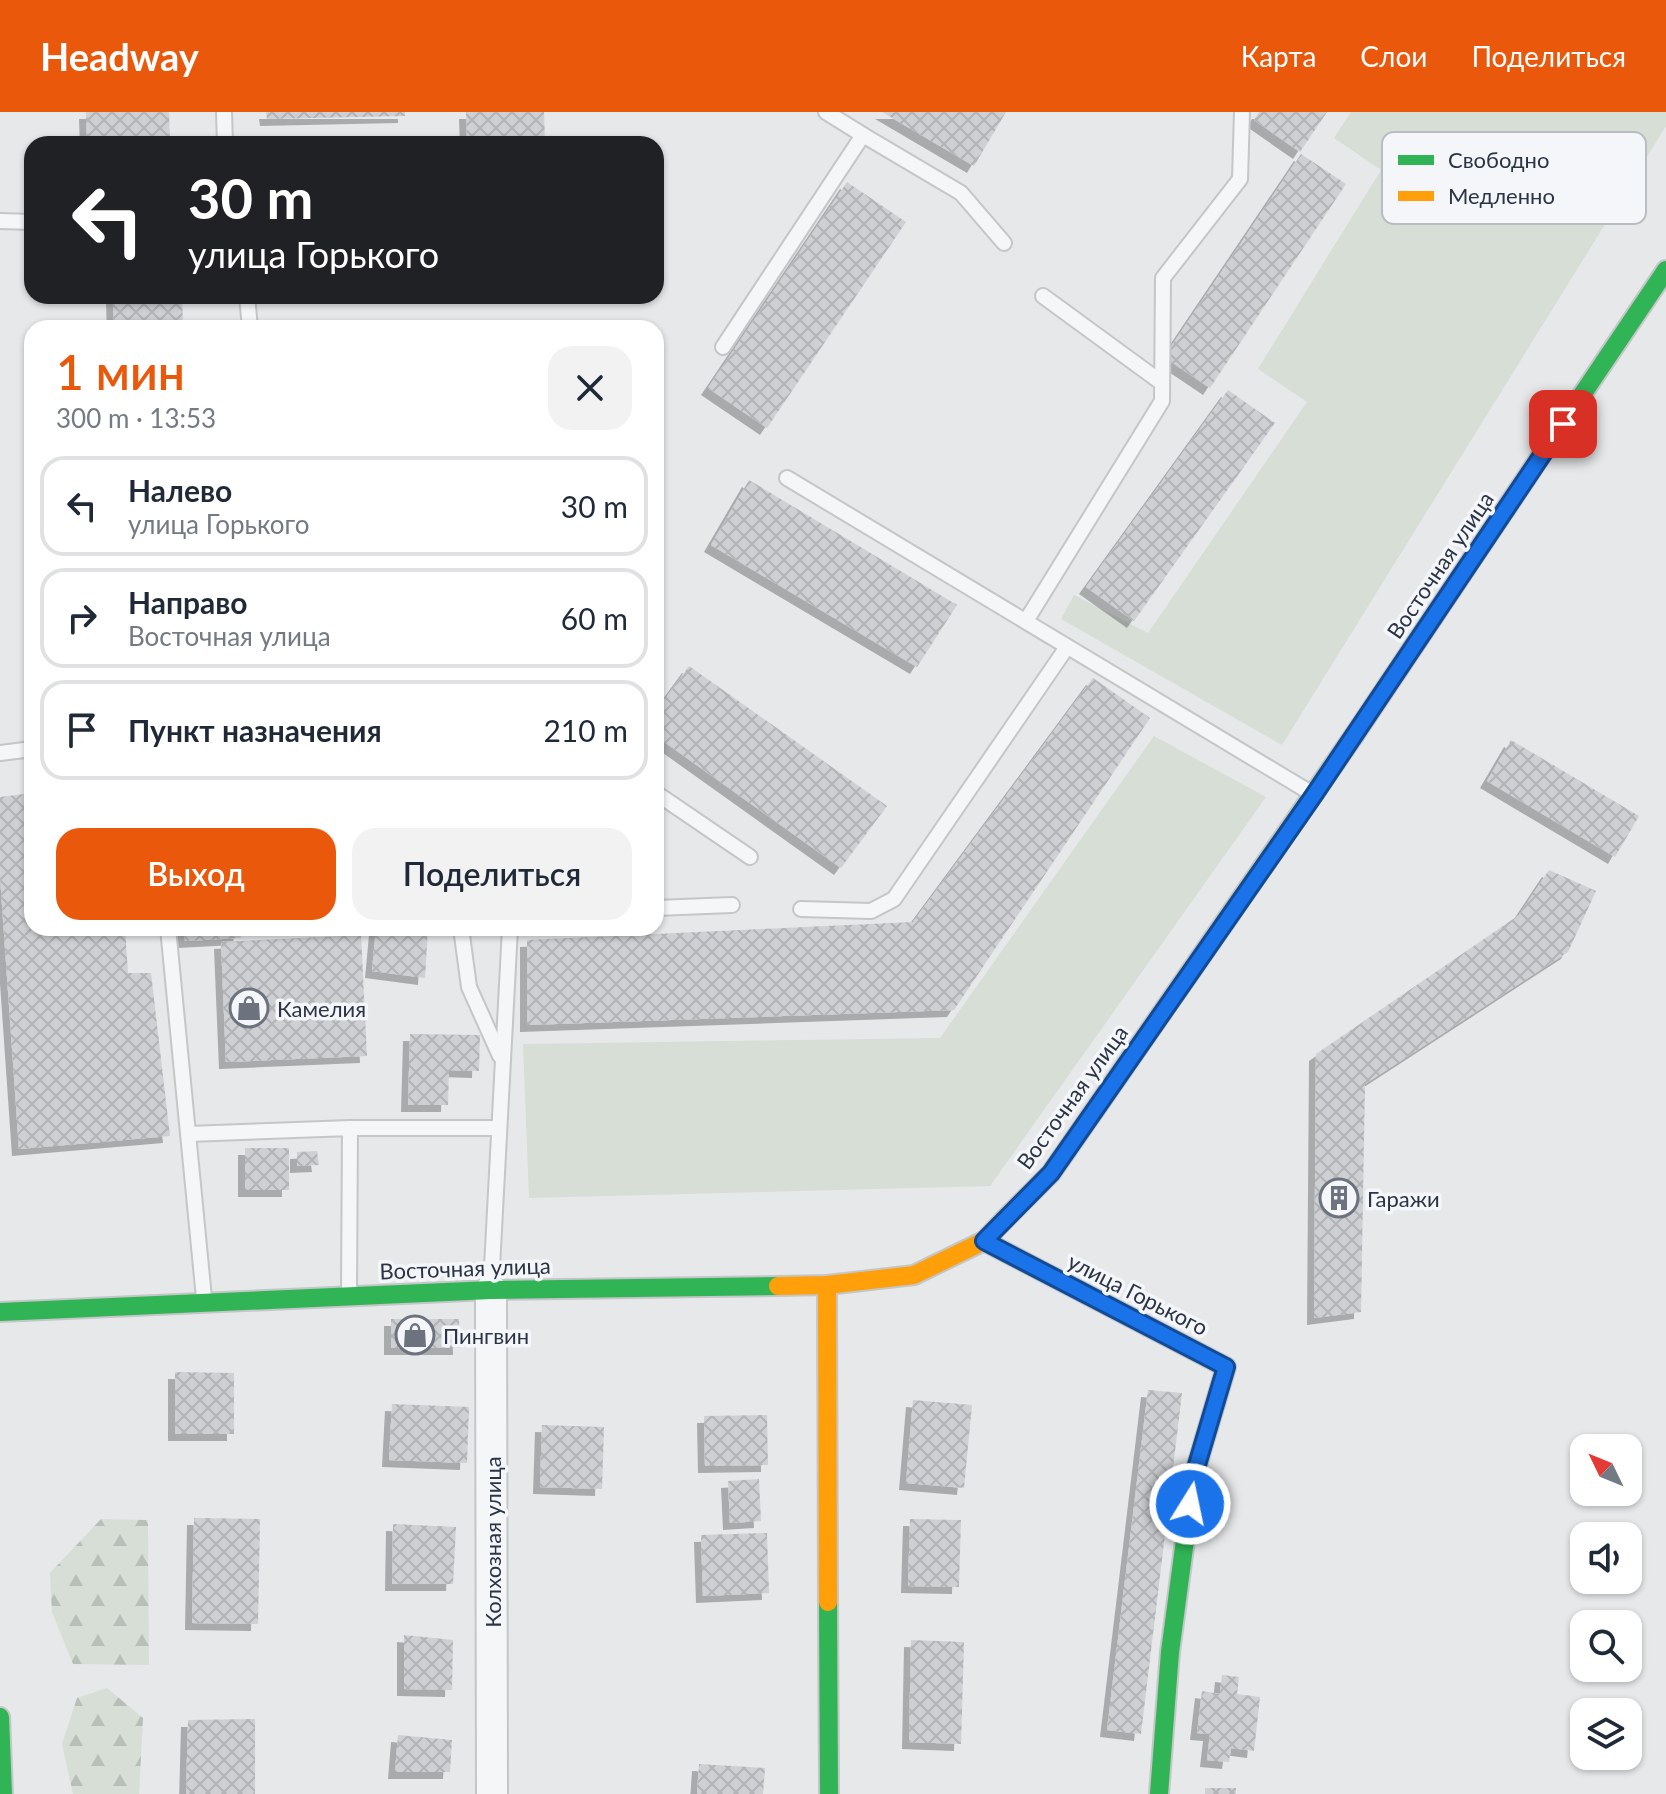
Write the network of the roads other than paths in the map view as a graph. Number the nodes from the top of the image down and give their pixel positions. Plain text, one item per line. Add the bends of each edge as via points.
1 (224, 112) edge
2 (826, 112) edge
3 (1242, 112) edge
4 (863, 135) junction
5 (225, 136) edge
6 (0, 221) edge
7 (24, 222) edge
8 (1004, 243) dead end
9 (1666, 270) edge
10 (1043, 296) dead end
11 (723, 347) dead end
12 (1162, 383) junction
13 (787, 478) dead end
14 (1026, 621) junction
15 (1067, 647) junction
16 (24, 750) edge
17 (0, 753) edge
18 (1314, 795) junction
19 (664, 798) edge
20 (750, 857) dead end
21 (732, 905) dead end
22 (664, 908) edge
23 (801, 909) dead end
24 (169, 936) edge
25 (462, 936) edge
26 (510, 936) edge
27 (503, 1061) junction
28 (350, 1128) junction
29 (499, 1128) junction
30 (188, 1134) junction
31 (984, 1241) junction
32 (827, 1285) junction
33 (491, 1290) junction
34 (349, 1296) junction
35 (205, 1303) junction
36 (0, 1312) edge
37 (0, 1717) edge
38 (0, 1730) edge
39 (3, 1794) edge
40 (492, 1794) edge
41 (829, 1794) edge
42 (1159, 1794) edge

1 - 5 lane
2 - 4 lane
3 - 12 lane via 1240,179 1163,278
4 - 8 lane via 961,193
4 - 11 lane
6 - 7 lane
9 - 18 main road, Восточная улица
10 - 12 lane
12 - 14 lane via 1162,401
13 - 14 lane
14 - 15 lane
15 - 18 lane
15 - 23 lane via 894,899 871,911
16 - 17 lane
18 - 31 main road, Восточная улица via 1051,1173
19 - 20 lane
21 - 22 lane
24 - 30 lane
25 - 27 lane via 469,987
26 - 27 lane
27 - 29 lane
28 - 29 lane
28 - 30 lane
28 - 34 lane
29 - 33 lane
30 - 35 lane
31 - 32 main road, Восточная улица via 914,1275
31 - 42 main road, улица Горького via 1226,1367 1194,1475 1170,1652
32 - 33 main road, Восточная улица
32 - 41 main road
33 - 34 main road, Восточная улица
33 - 40 street, Колхозная улица
34 - 35 main road, Восточная улица
35 - 36 main road, Восточная улица
37 - 38 main road
38 - 39 main road

